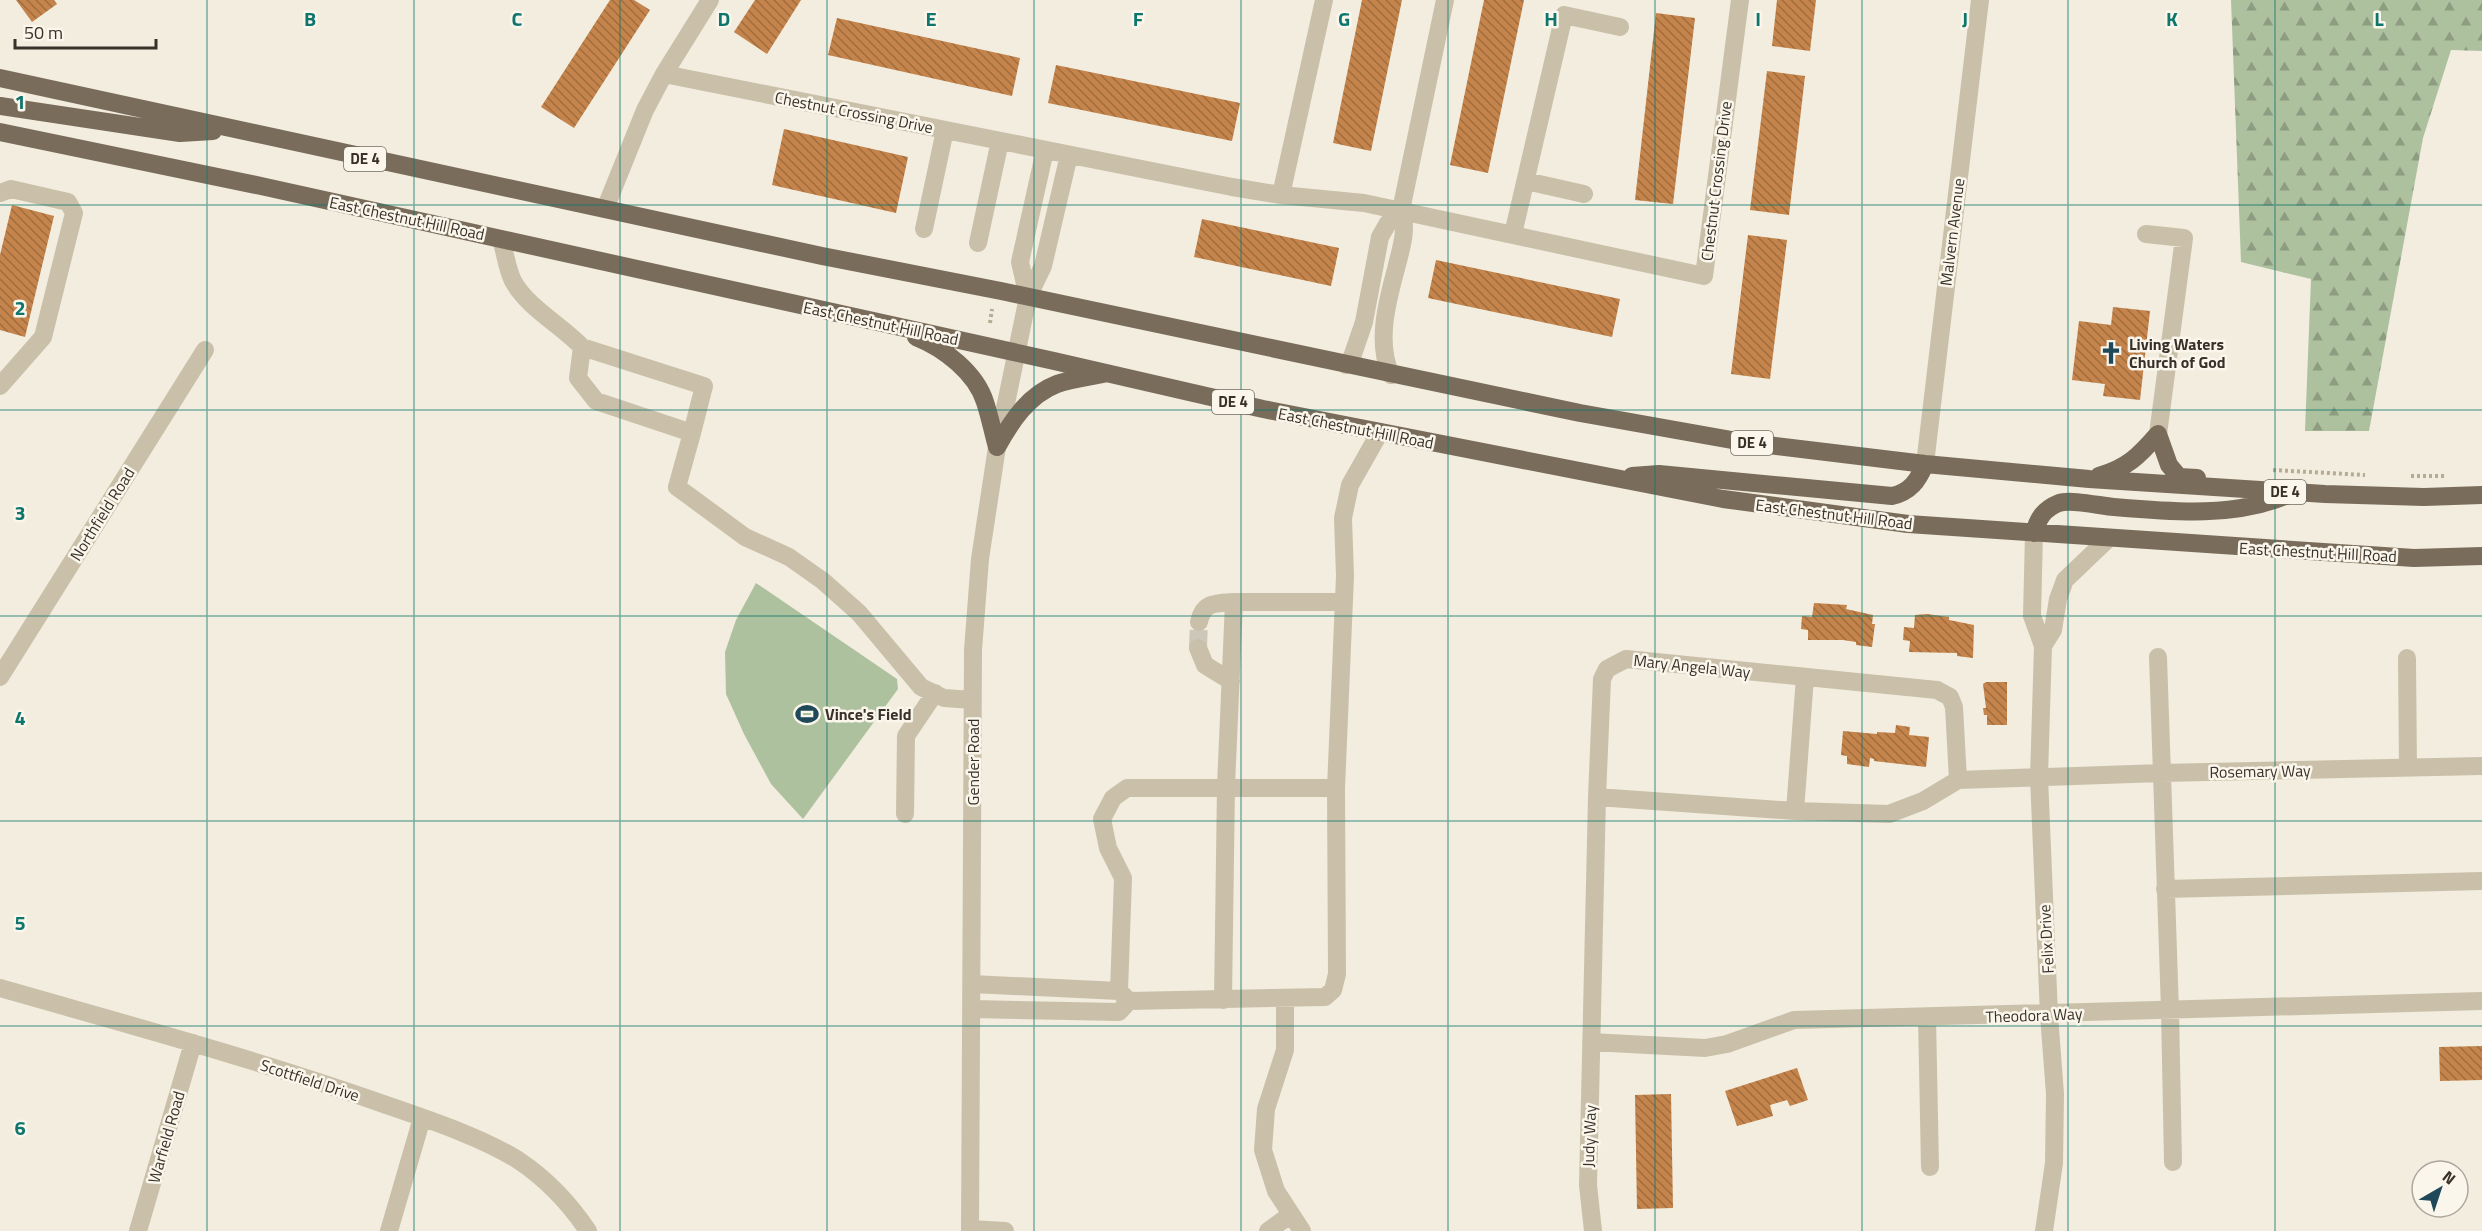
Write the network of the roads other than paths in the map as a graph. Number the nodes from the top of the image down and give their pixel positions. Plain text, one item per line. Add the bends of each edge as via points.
1 (710, 0) edge
2 (1324, 0) edge
3 (1445, 0) edge
4 (1740, 0) edge
5 (1980, 0) edge
6 (1620, 27) dead end
7 (664, 74) junction
8 (0, 78) edge
9 (0, 106) edge
10 (233, 130) junction
11 (945, 130) junction
12 (0, 132) edge
13 (1000, 141) junction
14 (1045, 150) junction
15 (1069, 155) junction
16 (1526, 181) junction
17 (0, 194) edge
18 (1584, 194) dead end
19 (1281, 195) junction
20 (605, 209) junction
21 (1401, 210) junction
22 (924, 229) dead end
23 (1513, 234) junction
24 (2146, 234) dead end
25 (501, 239) junction
26 (978, 243) dead end
27 (1028, 297) junction
28 (878, 322) junction
29 (582, 348) junction
30 (205, 350) dead end
31 (1016, 353) junction
32 (1346, 365) junction
33 (1106, 373) junction
34 (1390, 375) junction
35 (0, 384) edge
36 (1380, 432) junction
37 (692, 433) junction
38 (2158, 434) junction
39 (997, 447) junction
40 (1925, 464) junction
41 (1609, 478) junction
42 (2089, 479) junction
43 (2294, 492) junction
44 (2482, 495) edge
45 (2034, 533) junction
46 (2109, 538) junction
47 (2482, 556) edge
48 (1234, 602) junction
49 (1344, 602) junction
50 (1199, 622) tunnel mouth
51 (2043, 646) junction
52 (1198, 648) tunnel mouth
53 (2158, 657) dead end
54 (2407, 658) dead end
55 (0, 677) edge
56 (1804, 677) junction
57 (1231, 681) junction
58 (934, 693) junction
59 (973, 700) junction
60 (2482, 766) edge
61 (2408, 768) junction
62 (2162, 773) junction
63 (2039, 777) junction
64 (1958, 780) junction
65 (1226, 786) junction
66 (1336, 788) junction
67 (1597, 797) junction
68 (1795, 811) junction
69 (905, 813) dead end
70 (2482, 880) edge
71 (2165, 889) junction
72 (972, 984) junction
73 (0, 988) edge
74 (1124, 996) junction
75 (1285, 998) junction
76 (1223, 1000) junction
77 (2482, 1001) edge
78 (972, 1009) junction
79 (2170, 1010) junction
80 (2049, 1015) junction
81 (1927, 1017) junction
82 (1591, 1042) junction
83 (193, 1043) junction
84 (422, 1118) junction
85 (2173, 1162) dead end
86 (1930, 1167) dead end
87 (1290, 1215) junction
88 (970, 1230) edge
89 (138, 1231) edge
90 (389, 1231) edge
91 (588, 1231) edge
92 (1005, 1231) edge
93 (1268, 1231) edge
94 (1302, 1231) edge
95 (1593, 1231) edge
96 (2044, 1231) edge

1 - 7 street
2 - 19 street
3 - 21 street
4 - 23 street, Chestnut Crossing Drive via 1704,276
5 - 40 street, Malvern Avenue
6 - 16 street via 1564,15
7 - 11 street, Chestnut Crossing Drive
7 - 20 street via 631,140
8 - 10 main road, DE 4
9 - 10 main road via 180,133
10 - 20 main road, DE 4
11 - 13 street, Chestnut Crossing Drive
11 - 22 street
12 - 25 main road, East Chestnut Hill Road / DE 4
13 - 14 street, Chestnut Crossing Drive
13 - 26 street
14 - 15 street, Chestnut Crossing Drive
14 - 27 street via 1020,262
15 - 19 street, Chestnut Crossing Drive
15 - 27 street via 1043,266
16 - 18 street
16 - 23 street
17 - 35 street via 11,189 68,202 74,213 43,337
19 - 21 street, Chestnut Crossing Drive via 1330,198
20 - 27 main road, DE 4
21 - 23 street, Chestnut Crossing Drive
21 - 32 street via 1380,237 1364,322
21 - 34 street via 1405,223 1403,240 1383,337
24 - 38 street via 2184,238
25 - 28 main road, East Chestnut Hill Road / DE 4
25 - 29 street via 513,280 529,301
27 - 31 street, Gender Road
27 - 32 main road, DE 4
28 - 31 main road, East Chestnut Hill Road / DE 4
28 - 39 main road via 928,342 955,360 985,401
29 - 37 street via 578,378 596,401
29 - 37 street via 704,386
30 - 55 street, Northfield Road
31 - 33 main road, East Chestnut Hill Road / DE 4
31 - 39 street, Gender Road
32 - 34 main road, DE 4
33 - 36 main road, East Chestnut Hill Road / DE 4
33 - 39 main road via 1056,385 1036,396 1012,420
34 - 40 main road, DE 4 via 1743,442
36 - 41 main road, East Chestnut Hill Road / DE 4
36 - 49 street via 1350,485 1343,518
37 - 58 street via 677,487 745,537 789,557 823,581 859,613 921,687
38 - 42 main road via 2120,470
38 - 43 main road via 2169,465 2179,477 2258,483
39 - 59 street, Gender Road via 980,559
40 - 41 main road via 1920,477 1904,493 1892,496 1659,474
40 - 42 main road, DE 4
41 - 45 main road, East Chestnut Hill Road / DE 4 via 1723,500
42 - 43 main road, DE 4
43 - 44 main road, DE 4
43 - 45 main road via 2267,504 2162,512 2062,502 2038,518
45 - 46 main road, East Chestnut Hill Road / DE 4
45 - 51 street, Felix Drive via 2032,616
46 - 47 main road, East Chestnut Hill Road / DE 4 via 2414,558
46 - 51 street, Felix Drive via 2065,580 2053,630
48 - 49 street
48 - 50 street via 1205,607
48 - 57 street
49 - 66 street
51 - 63 street, Felix Drive
52 - 57 street via 1205,665
53 - 62 street
54 - 61 street
56 - 64 street, Mary Angela Way via 1945,692 1954,707
56 - 67 street, Mary Angela Way via 1626,659 1615,663 1602,678
56 - 68 street
57 - 65 street
58 - 59 street via 944,698
58 - 69 street via 906,736
59 - 72 street, Gender Road
60 - 61 street, Rosemary Way
61 - 62 street, Rosemary Way
62 - 63 street, Rosemary Way
62 - 71 street
63 - 64 street
63 - 80 street, Felix Drive
64 - 68 street via 1923,801 1888,814
65 - 66 street
65 - 74 street via 1127,788 1113,798 1102,819 1108,848 1123,878
65 - 76 street
66 - 75 street via 1337,974 1333,990 1325,998
67 - 68 street
67 - 82 street, Mary Angela Way
70 - 71 street
71 - 79 street
72 - 74 street
72 - 78 street, Gender Road
73 - 83 street, Scottfield Drive
74 - 76 street
74 - 78 street via 1119,1012
75 - 76 street
75 - 87 street via 1285,1050 1266,1109 1263,1149 1276,1191
77 - 79 street, Theodora Way
78 - 88 street, Gender Road
79 - 80 street, Theodora Way
79 - 85 street
80 - 81 street, Theodora Way
80 - 96 street, Felix Drive via 2055,1094 2054,1163
81 - 82 street, Theodora Way via 1794,1020 1705,1048
81 - 86 street
82 - 95 street, Judy Way via 1588,1185
83 - 84 street, Scottfield Drive
83 - 89 street, Warfield Road
84 - 90 street
84 - 91 street, Scottfield Drive via 517,1160 555,1191
87 - 93 street
87 - 94 street
88 - 92 street

